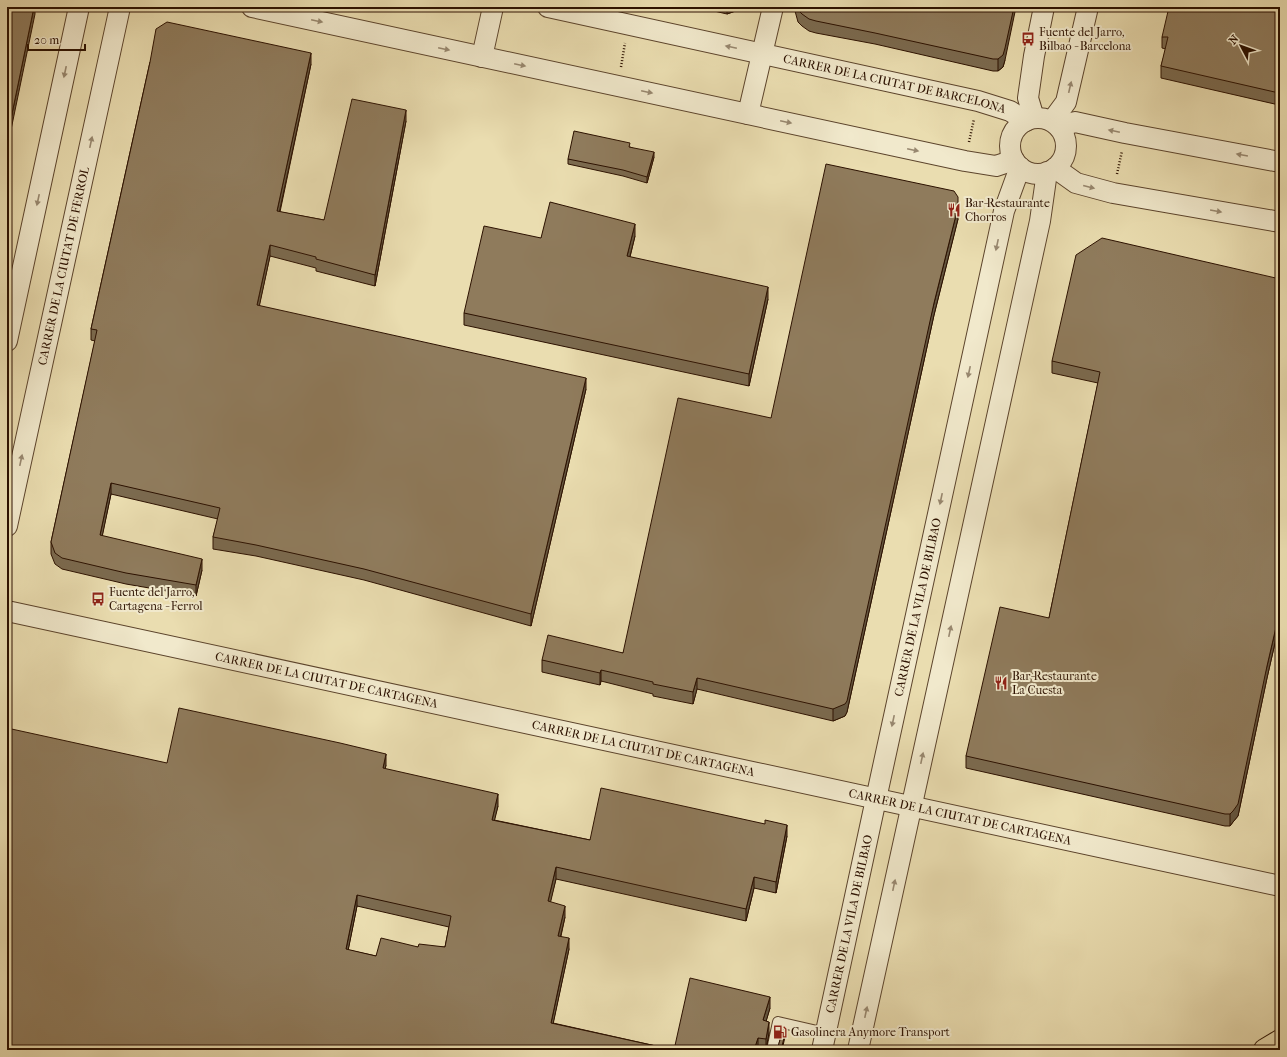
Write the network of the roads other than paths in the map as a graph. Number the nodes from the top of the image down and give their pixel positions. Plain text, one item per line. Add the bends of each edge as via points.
1 (79, 7) edge
2 (120, 7) edge
3 (252, 7) edge
4 (493, 7) edge
5 (548, 7) edge
6 (772, 7) edge
7 (1044, 11) edge
8 (1086, 13) edge
9 (762, 54) junction
10 (482, 57) junction
11 (748, 114) junction
12 (1043, 122) junction
13 (1280, 162) edge
14 (1017, 164) junction
15 (1051, 170) junction
16 (1280, 222) edge
17 (7, 341) edge
18 (7, 526) edge
19 (7, 611) edge
20 (876, 799) junction
21 (911, 807) junction
22 (1280, 886) edge
23 (824, 1041) edge
24 (1280, 1041) edge
25 (772, 1050) edge
26 (858, 1050) edge
27 (1266, 1050) edge

1 -> 17 street
18 -> 2 street, CARRER DE LA CIUTAT DE FERROL
3 -> 10 street
4 - 10 street
9 -> 5 street, CARRER DE LA CIUTAT DE BARCELONA
6 - 9 street
7 - 12 street via 1028,98
12 -> 8 street via 1066,102
9 - 11 street
9 - 12 street, CARRER DE LA CIUTAT DE BARCELONA via 978,101
10 -> 11 street
11 -> 14 street via 965,161 996,166
13 -> 12 street via 1075,122
12 - 14 street via 1018,126 1013,133 1010,151
12 - 15 street via 1065,139 1062,161
14 - 15 street via 1028,172 1039,174
14 -> 20 street, CARRER DE LA VILA DE BILBAO via 1004,211
15 -> 16 street via 1076,183 1113,193
21 -> 15 street
19 - 20 street, CARRER DE LA CIUTAT DE CARTAGENA
20 - 21 street, CARRER DE LA CIUTAT DE CARTAGENA
20 - 23 street, CARRER DE LA VILA DE BILBAO
21 - 22 street, CARRER DE LA CIUTAT DE CARTAGENA
26 -> 21 street
23 - 25 lane via 778,1022
24 - 27 highway

